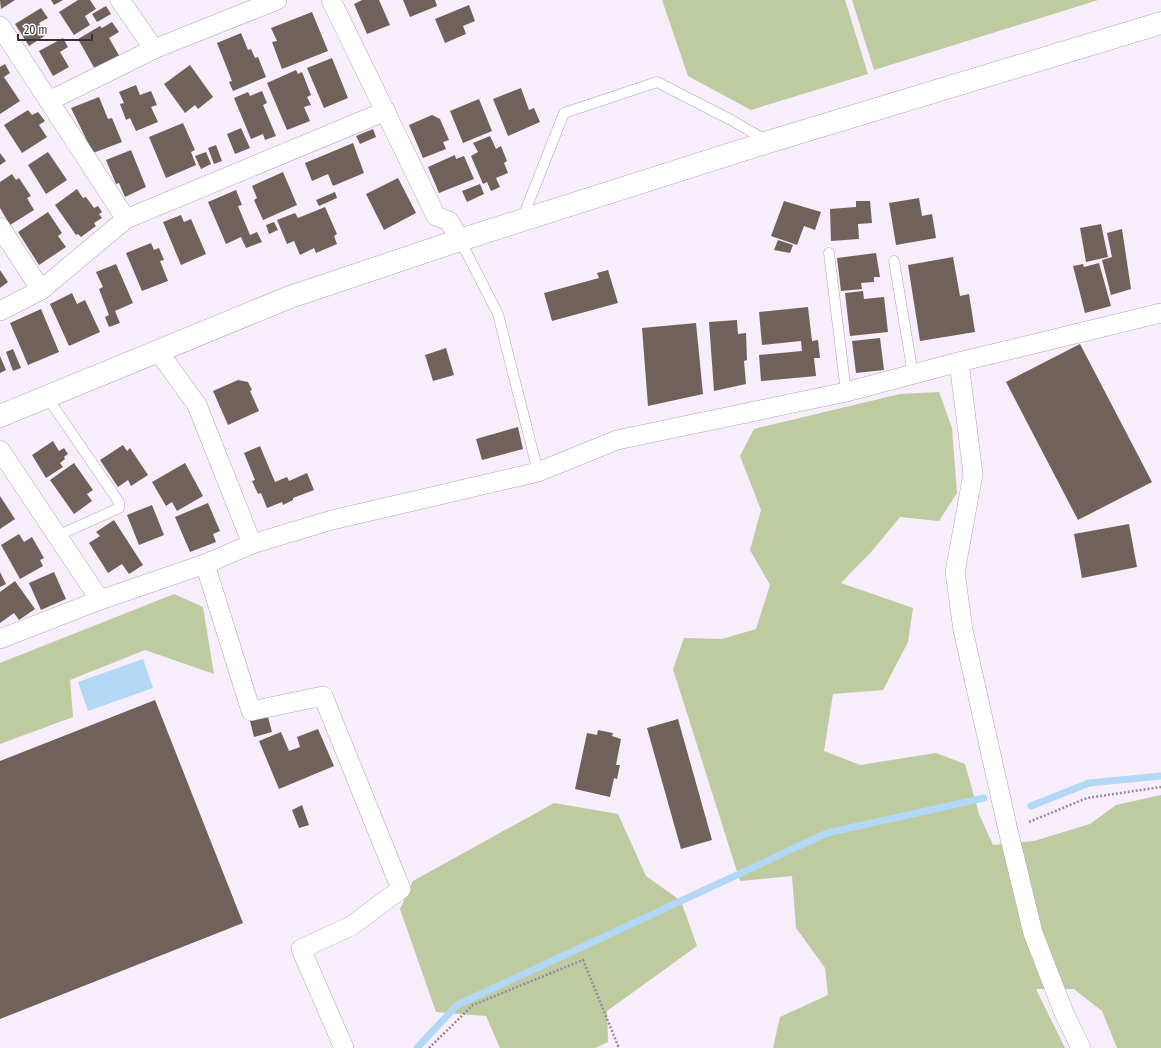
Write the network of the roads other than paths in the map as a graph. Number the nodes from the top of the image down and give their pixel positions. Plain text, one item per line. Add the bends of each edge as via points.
1 (120, 0) edge
2 (277, 0) edge
3 (331, 0) edge
4 (1161, 23) edge
5 (0, 26) edge
6 (154, 49) junction
7 (48, 100) junction
8 (386, 111) junction
9 (768, 142) junction
10 (126, 219) junction
11 (521, 221) junction
12 (0, 227) edge
13 (460, 240) junction
14 (830, 253) dead end
15 (894, 261) dead end
16 (41, 290) junction
17 (0, 311) edge
18 (1161, 313) edge
19 (158, 351) junction
20 (959, 362) junction
21 (913, 374) junction
22 (846, 392) junction
23 (47, 397) junction
24 (0, 416) edge
25 (0, 450) edge
26 (538, 472) junction
27 (57, 536) junction
28 (252, 544) junction
29 (205, 564) junction
30 (100, 600) junction
31 (0, 639) edge
32 (344, 1048) edge
33 (1081, 1048) edge

1 - 6 street
2 - 6 street
3 - 8 street
4 - 9 street
5 - 7 street
6 - 7 street
7 - 10 street
8 - 10 street
8 - 13 street via 436,216 449,221
9 - 11 street
9 - 11 lane via 657,82 564,113
10 - 16 street
11 - 13 street
12 - 16 street
13 - 19 street via 290,297
13 - 26 lane via 498,314
14 - 22 lane
15 - 21 lane
16 - 17 street
18 - 20 street
19 - 23 street
19 - 28 street via 197,405
20 - 21 street
20 - 33 street via 973,474 955,572 963,630 1034,933 1064,1013
21 - 22 street
22 - 26 street via 617,440
23 - 24 street
23 - 27 lane via 119,502 119,508
25 - 27 street
26 - 28 street via 332,520
27 - 30 street
28 - 29 street
29 - 30 street
29 - 32 street via 251,711 323,696 401,889 351,926 301,949
30 - 31 street

